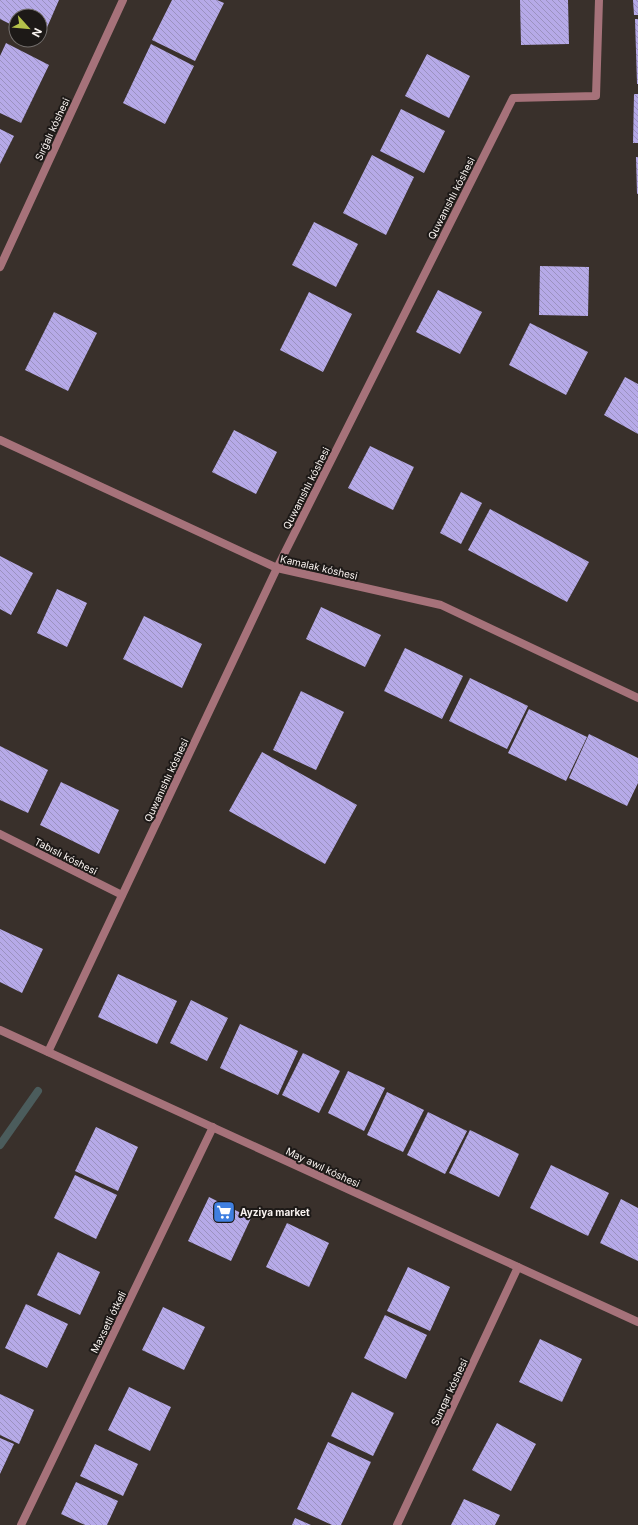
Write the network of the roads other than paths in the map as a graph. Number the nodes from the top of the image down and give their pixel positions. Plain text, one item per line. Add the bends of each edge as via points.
1 (123, 0) edge
2 (599, 0) edge
3 (0, 267) edge
4 (0, 440) edge
5 (277, 568) junction
6 (638, 698) edge
7 (0, 834) edge
8 (122, 895) junction
9 (0, 1030) edge
10 (48, 1052) junction
11 (213, 1127) junction
12 (518, 1267) junction
13 (638, 1322) edge
14 (21, 1525) edge
15 (397, 1525) edge

1 - 3 street, Sırǵalı kóshesi
2 - 5 street, Quwanıshlı kóshesi via 596,96 513,98
4 - 5 street, Kamalak kóshesi
5 - 6 street, Kamalak kóshesi via 441,605
5 - 8 street, Quwanıshlı kóshesi
7 - 8 street, Tabıslı kóshesi
8 - 10 street, Quwanıshlı kóshesi
9 - 10 street, May awıl kóshesi
10 - 11 street, May awıl kóshesi
11 - 12 street, May awıl kóshesi
11 - 14 street, Maxsetli ótkeli
12 - 13 street, May awıl kóshesi
12 - 15 street, Sunqar kóshesi

